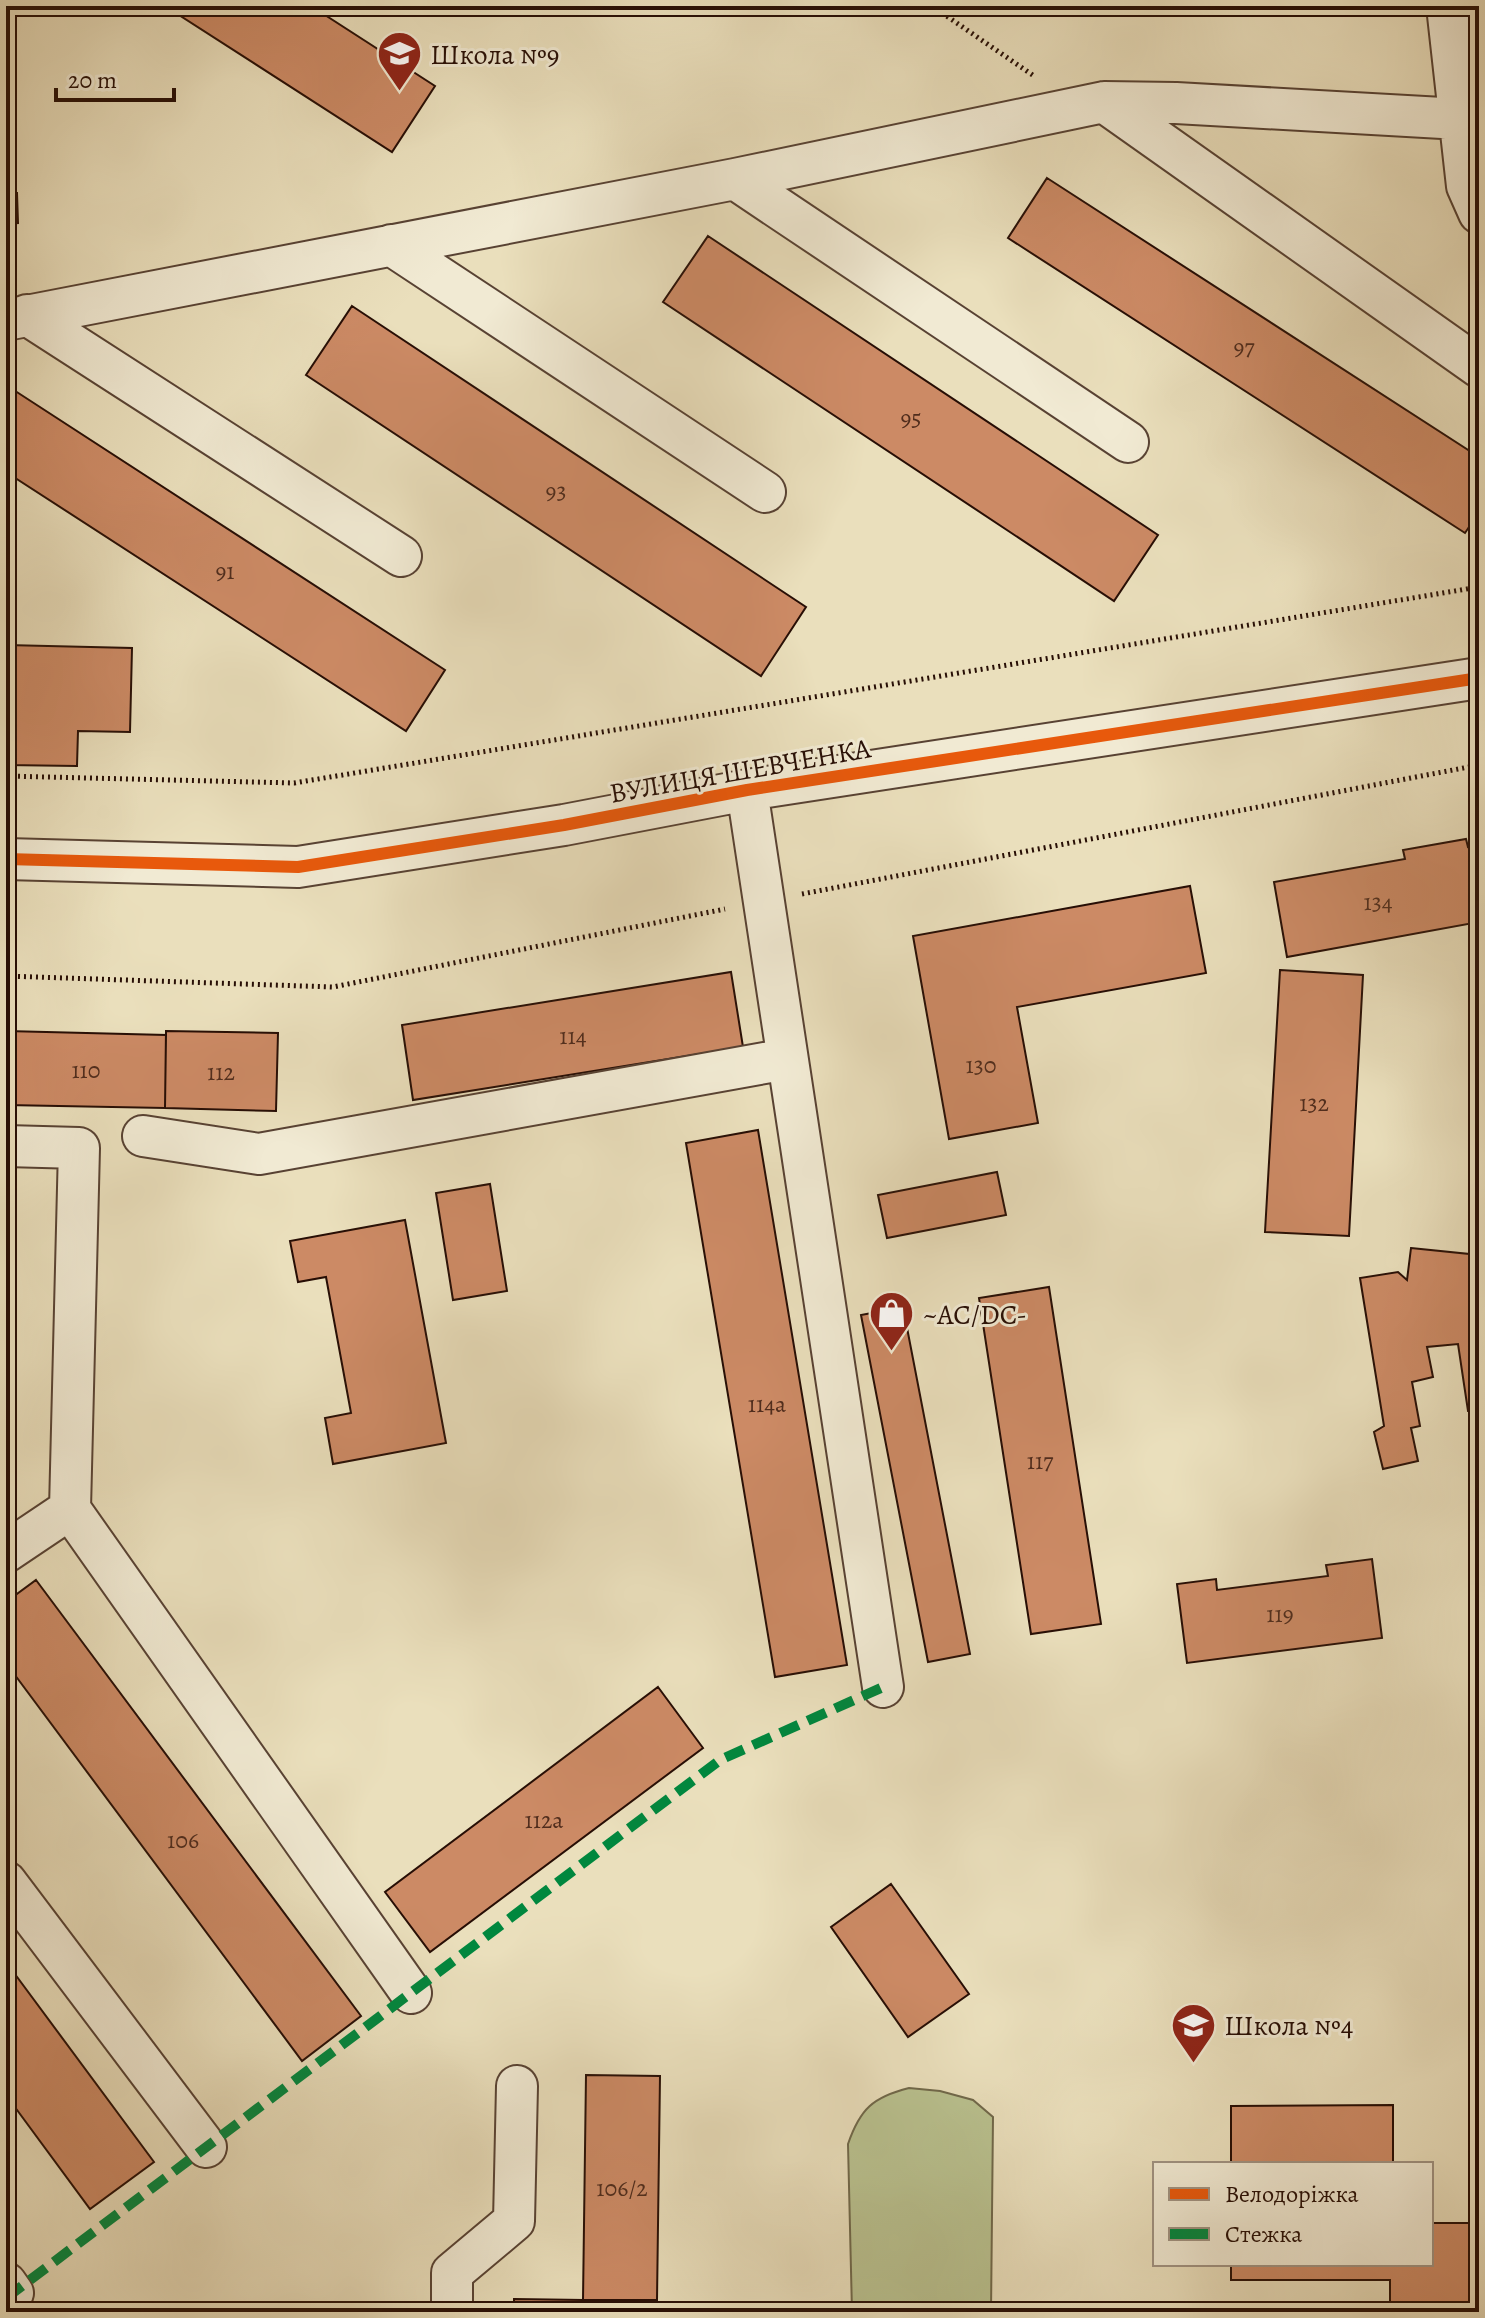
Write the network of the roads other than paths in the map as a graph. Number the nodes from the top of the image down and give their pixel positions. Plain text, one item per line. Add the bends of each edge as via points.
1 (1447, 6) edge
2 (1092, 105) junction
3 (1460, 119) junction
4 (735, 179) junction
5 (1479, 213) edge
6 (391, 245) junction
7 (17, 318) edge
8 (1479, 367) edge
9 (1128, 442) dead end
10 (765, 492) dead end
11 (401, 556) dead end
12 (1479, 678) edge
13 (747, 790) junction
14 (6, 859) edge
15 (787, 1059) junction
16 (143, 1136) dead end
17 (6, 1146) edge
18 (70, 1509) junction
19 (6, 1552) edge
20 (883, 1687) dead end
21 (6, 1882) edge
22 (411, 1993) dead end
23 (517, 2086) dead end
24 (206, 2147) dead end
25 (452, 2312) edge

1 - 3 street
2 - 3 street via 1176,103
2 - 4 street
2 - 8 street
3 - 5 street via 1467,186
4 - 6 street
4 - 9 street
6 - 7 street
6 - 10 street
7 - 11 street
12 - 13 street, ВУЛИЦЯ ШЕВЧЕНКА
13 - 14 street, ВУЛИЦЯ ШЕВЧЕНКА via 298,867
13 - 15 street
15 - 16 street via 259,1154
15 - 20 street
17 - 18 street via 79,1148
18 - 19 street
18 - 22 street
21 - 24 street
23 - 25 street via 514,2221 452,2273

